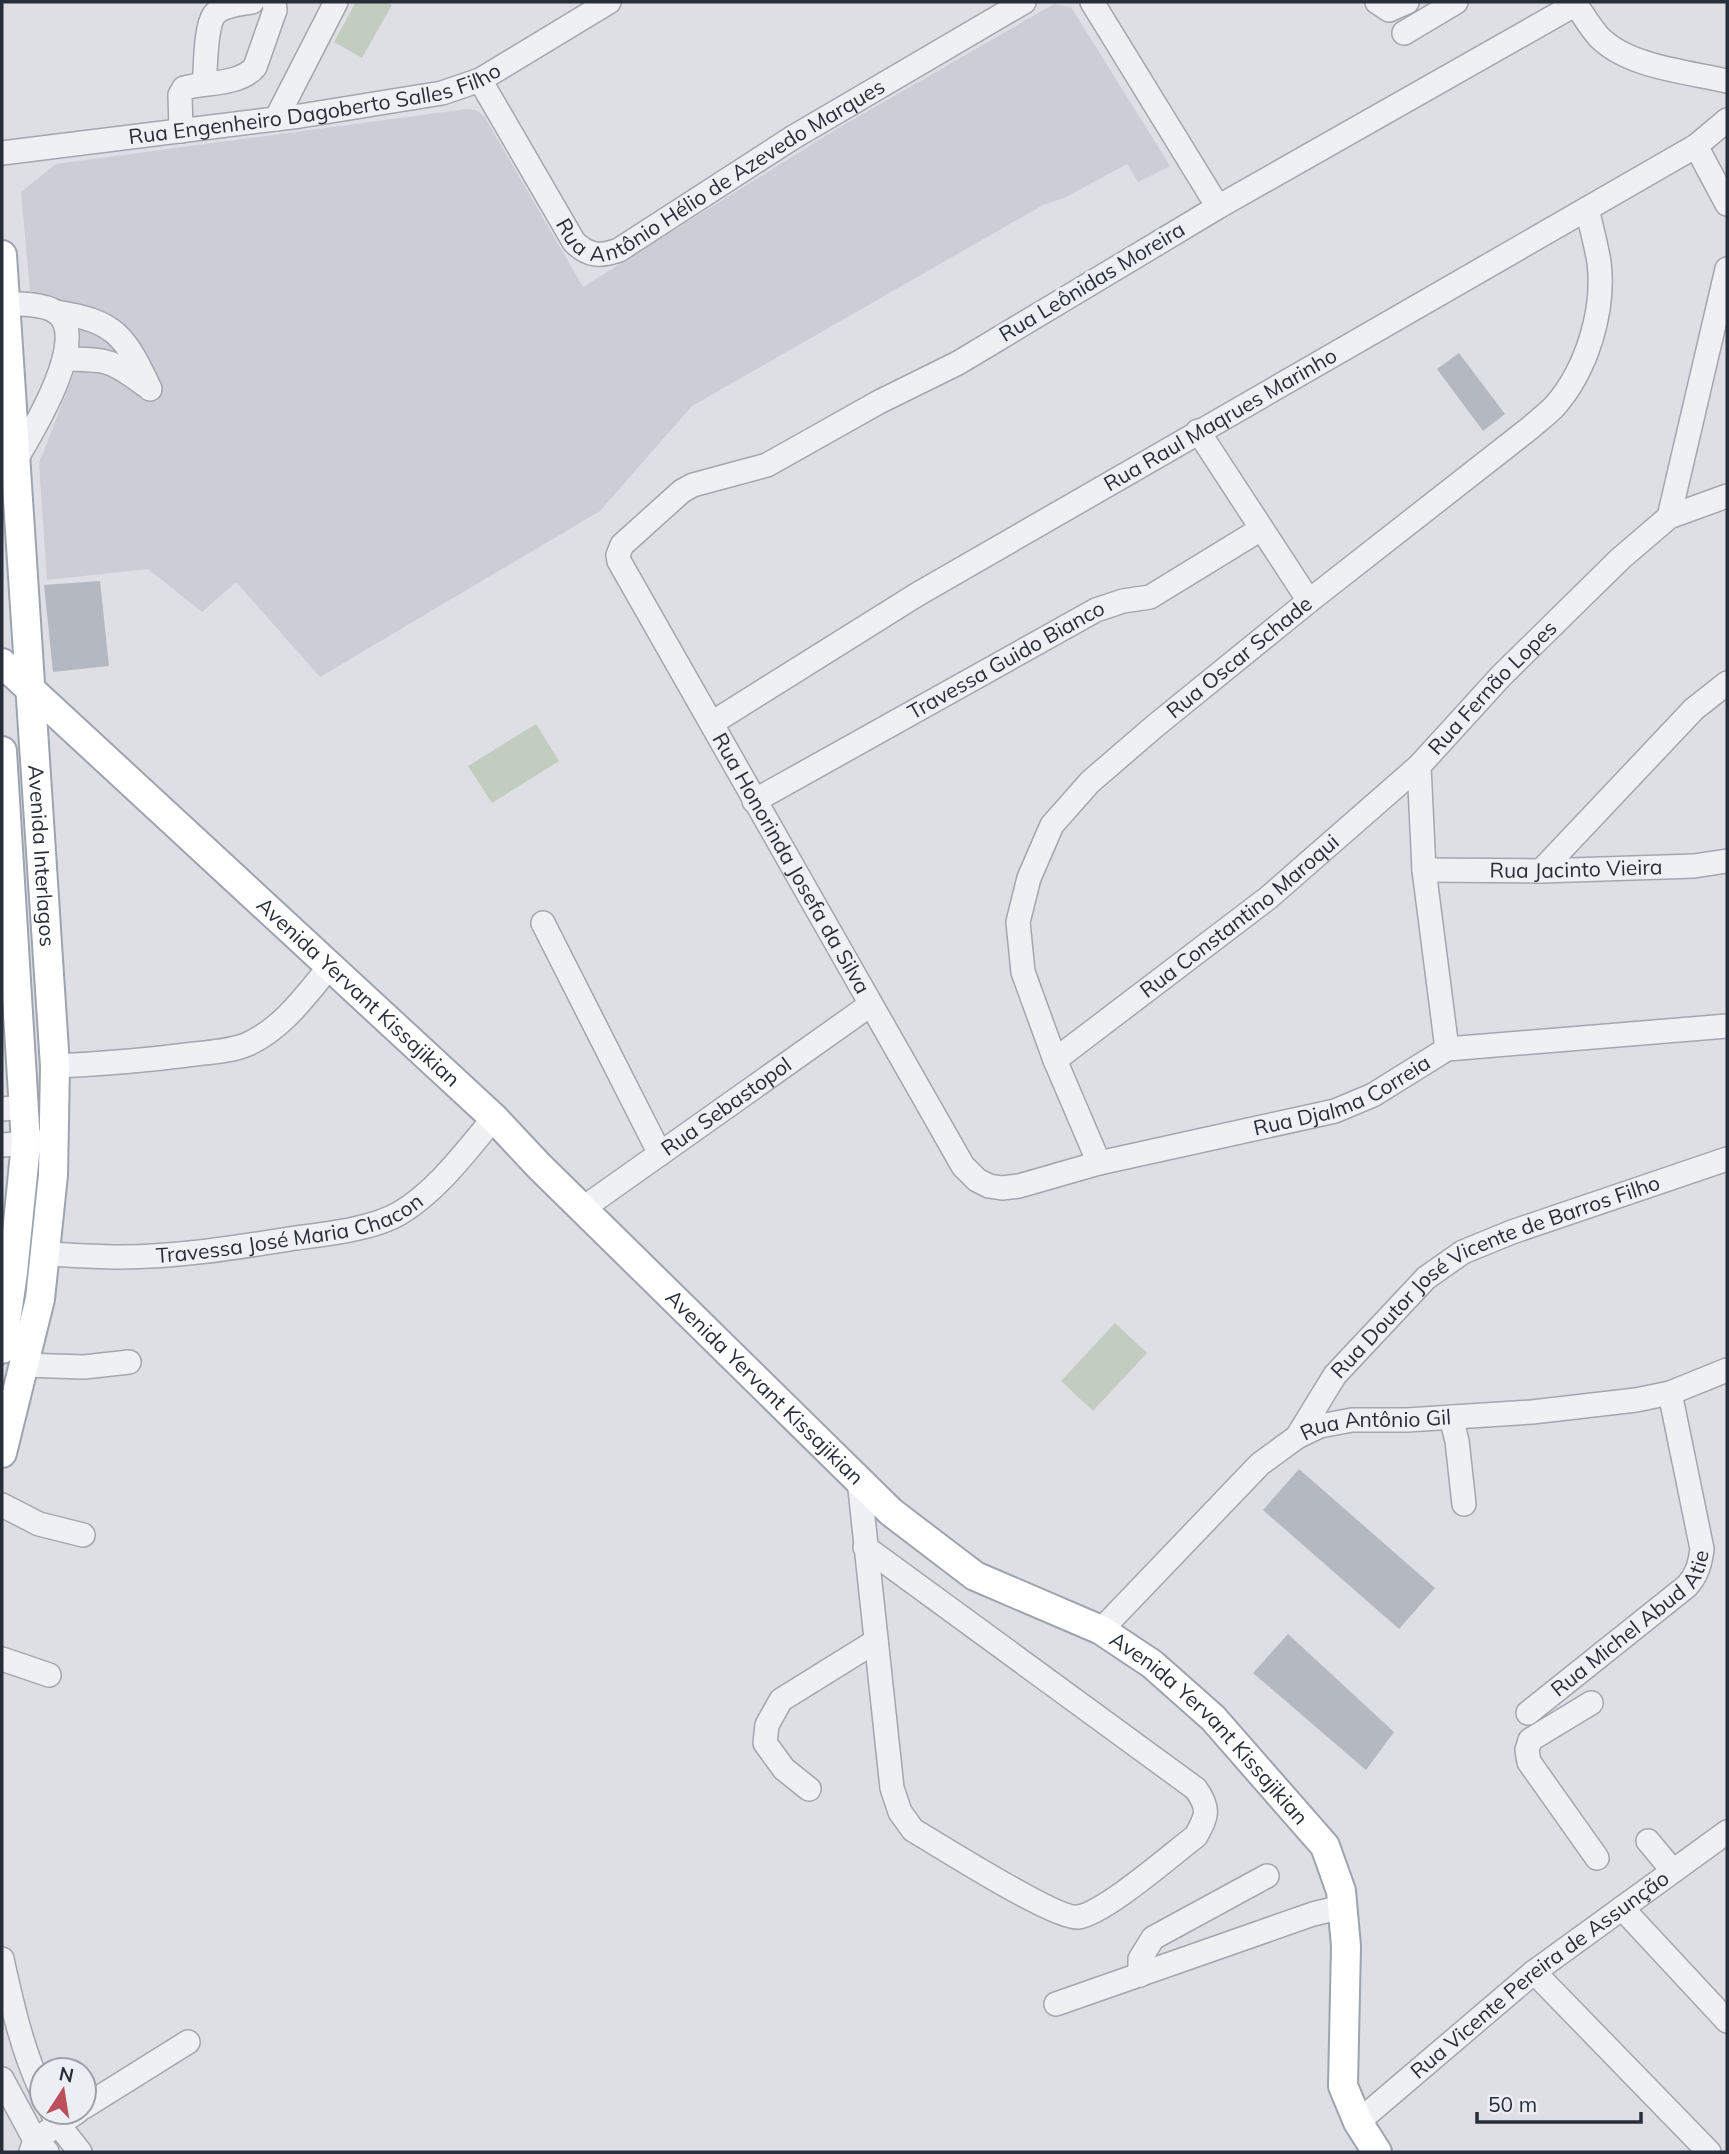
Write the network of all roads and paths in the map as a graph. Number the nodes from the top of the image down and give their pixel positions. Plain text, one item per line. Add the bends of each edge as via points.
1 (252, 2) edge
2 (274, 2) edge
3 (336, 2) edge
4 (609, 2) edge
5 (1024, 2) edge
6 (1092, 2) edge
7 (1377, 2) edge
8 (1407, 2) edge
9 (1456, 2) edge
10 (1575, 3) edge
11 (1404, 33) dead end
12 (480, 80) junction
13 (1727, 80) edge
14 (204, 84) junction
15 (276, 119) junction
16 (1727, 120) edge
17 (181, 131) junction
18 (1696, 146) junction
19 (2, 153) edge
20 (1727, 204) edge
21 (1218, 206) junction
22 (1587, 209) junction
23 (2, 256) edge
24 (1727, 269) edge
25 (3, 303) edge
26 (56, 312) junction
27 (65, 359) junction
28 (1198, 431) junction
29 (15, 461) junction
30 (1727, 496) edge
31 (1669, 517) junction
32 (1261, 529) junction
33 (619, 561) joint
34 (1309, 601) junction
35 (2, 663) edge
36 (1727, 683) edge
37 (30, 690) junction
38 (712, 723) junction
39 (2, 751) edge
40 (1419, 765) junction
41 (754, 801) junction
42 (1727, 861) edge
43 (1424, 870) junction
44 (1541, 871) junction
45 (543, 923) dead end
46 (330, 966) junction
47 (870, 1005) junction
48 (1727, 1026) edge
49 (1447, 1049) junction
50 (1055, 1060) junction
51 (55, 1066) junction
52 (13, 1108) edge
53 (494, 1118) junction
54 (55, 1140) junction
55 (14, 1145) edge
56 (660, 1154) junction
57 (1727, 1159) edge
58 (1099, 1163) junction
59 (963, 1166) joint
60 (582, 1209) junction
61 (46, 1254) junction
62 (13, 1357) edge
63 (129, 1362) dead end
64 (1727, 1370) edge
65 (1670, 1393) junction
66 (1451, 1417) junction
67 (1297, 1437) junction
68 (2, 1453) edge
69 (859, 1480) junction
70 (1464, 1504) dead end
71 (2, 1505) edge
72 (83, 1535) dead end
73 (865, 1547) junction
74 (1101, 1630) junction
75 (876, 1641) junction
76 (2, 1659) edge
77 (49, 1675) dead end
78 (1591, 1703) dead end
79 (1528, 1713) dead end
80 (809, 1789) dead end
81 (1727, 1832) edge
82 (1648, 1841) dead end
83 (1597, 1858) dead end
84 (1673, 1871) junction
85 (1267, 1876) dead end
86 (1342, 1907) junction
87 (1622, 1908) junction
88 (2, 1959) edge
89 (1534, 1972) junction
90 (1140, 1975) junction
91 (1056, 2004) dead end
92 (1727, 2021) edge
93 (188, 2042) dead end
94 (28, 2059) edge
95 (2, 2079) edge
96 (98, 2099) edge
97 (1358, 2122) junction
98 (54, 2126) edge
99 (67, 2126) edge
100 (37, 2148) edge
101 (80, 2152) edge
102 (1377, 2152) edge
103 (1709, 2152) edge

1 - 14 street via 215,14
2 - 14 street via 275,10 249,75
3 - 15 street
4 - 12 street, Rua Engenheiro Dagoberto Salles Filho
5 - 12 street, Rua Antônio Hélio de Azevedo Marques via 606,254 583,251 573,242
6 - 21 street
7 - 8 street via 1389,10
9 - 11 street
10 - 13 street via 1600,37 1621,53
10 - 21 street, Rua Leônidas Moreira
12 - 15 street, Rua Engenheiro Dagoberto Salles Filho via 421,98
14 - 17 street via 184,88 180,95
15 - 17 street, Rua Engenheiro Dagoberto Salles Filho
16 - 18 street, Rua Raul Maqrues Marinho
17 - 19 street, Rua Engenheiro Dagoberto Salles Filho
18 - 20 street
18 - 22 street, Rua Raul Maqrues Marinho
21 - 33 street, Rua Leônidas Moreira via 958,363 807,444 767,465 682,491 622,545
22 - 28 street, Rua Raul Maqrues Marinho
22 - 34 street, Rua Oscar Schade via 1599,262 1600,298 1575,378 1554,407 1530,428
23 - 25 main road, Avenida Interlagos
24 - 31 street
25 - 26 street
25 - 29 main road, Avenida Interlagos
26 - 27 street via 68,335
26 - 27 street via 87,317 117,333 150,389 103,359
27 - 29 street
28 - 32 street
28 - 38 street, Rua Raul Maqrues Marinho via 918,594
29 - 37 main road, Avenida Interlagos
30 - 31 street, Rua Fernão Lopes
31 - 40 street, Rua Fernão Lopes via 1501,676
32 - 34 street
32 - 41 street, Travessa Guido Bianco via 1150,597 1096,610
33 - 38 street, Rua Honorinda Josefa da Silva
34 - 50 street, Rua Oscar Schade via 1090,782 1052,825 1029,878 1018,922 1023,972
35 - 37 main road, Avenida Yervant Kissajikian
36 - 44 street via 1694,709
37 - 46 main road, Avenida Yervant Kissajikian
37 - 51 main road, Avenida Interlagos
38 - 41 street, Rua Honorinda Josefa da Silva
39 - 52 main road, Avenida Interlagos
40 - 43 street, Rua Fernão Lopes
40 - 50 street, Rua Constantino Maroqui via 1268,898
41 - 47 street, Rua Honorinda Josefa da Silva
42 - 44 street, Rua Jacinto Vieira
43 - 44 street, Rua Jacinto Vieira
43 - 49 street, Rua Fernão Lopes
45 - 56 street
46 - 51 street via 284,1018 247,1045 172,1057
46 - 53 main road, Avenida Yervant Kissajikian
47 - 56 street, Rua Sebastopol
47 - 59 street, Rua Honorinda Josefa da Silva
48 - 49 street, Rua Djalma Correia
49 - 58 street, Rua Djalma Correia via 1373,1095 1335,1111
50 - 58 street, Rua Oscar Schade
51 - 54 main road, Avenida Interlagos
52 - 55 main road, Avenida Interlagos
53 - 60 main road, Avenida Yervant Kissajikian
53 - 61 street, Travessa José Maria Chacon via 415,1203 372,1223 215,1250 123,1257
54 - 55 street
54 - 61 main road, Avenida Interlagos
55 - 62 main road, Avenida Interlagos
56 - 60 street, Rua Sebastopol
57 - 67 street, Rua Doutor José Vicente de Barros Filho via 1463,1252 1426,1278 1335,1375
58 - 59 street, Rua Djalma Correia via 1002,1188 977,1180
60 - 69 main road, Avenida Yervant Kissajikian
61 - 62 main road, Avenida Interlagos via 40,1299
62 - 63 street via 84,1367
62 - 68 main road, Avenida Interlagos
64 - 65 street, Rua Antônio Gil
65 - 66 street, Rua Antônio Gil via 1584,1406
65 - 79 street, Rua Michel Abud Atie via 1702,1549 1694,1578
66 - 67 street, Rua Antônio Gil via 1352,1420 1320,1426
66 - 70 street
67 - 74 street, Rua Antônio Gil via 1260,1464
69 - 73 street
69 - 74 main road, Avenida Yervant Kissajikian via 891,1512 975,1576
71 - 72 street via 38,1524
73 - 75 street
73 - 75 street via 1196,1789 1206,1803 1205,1819 1196,1836 1098,1911 1076,1918 1050,1910 913,1830 900,1812 892,1787
74 - 86 main road, Avenida Yervant Kissajikian via 1152,1664 1213,1718 1251,1760 1325,1846
75 - 80 street via 780,1700 766,1725 765,1743 784,1769
76 - 77 street
78 - 83 street via 1530,1740 1527,1750 1529,1762
81 - 84 street, Rua Vicente Pereira de Assunção
82 - 84 street
84 - 87 street, Rua Vicente Pereira de Assunção
85 - 90 street via 1153,1938 1140,1959
86 - 90 street
86 - 97 main road, Avenida Yervant Kissajikian via 1346,1946 1343,2086
87 - 89 street, Rua Vicente Pereira de Assunção
87 - 92 street
88 - 94 street
89 - 97 street, Rua Vicente Pereira de Assunção
89 - 103 street
90 - 91 street
93 - 96 street
95 - 100 street
97 - 102 main road, Avenida Yervant Kissajikian
98 - 100 street
99 - 101 street

